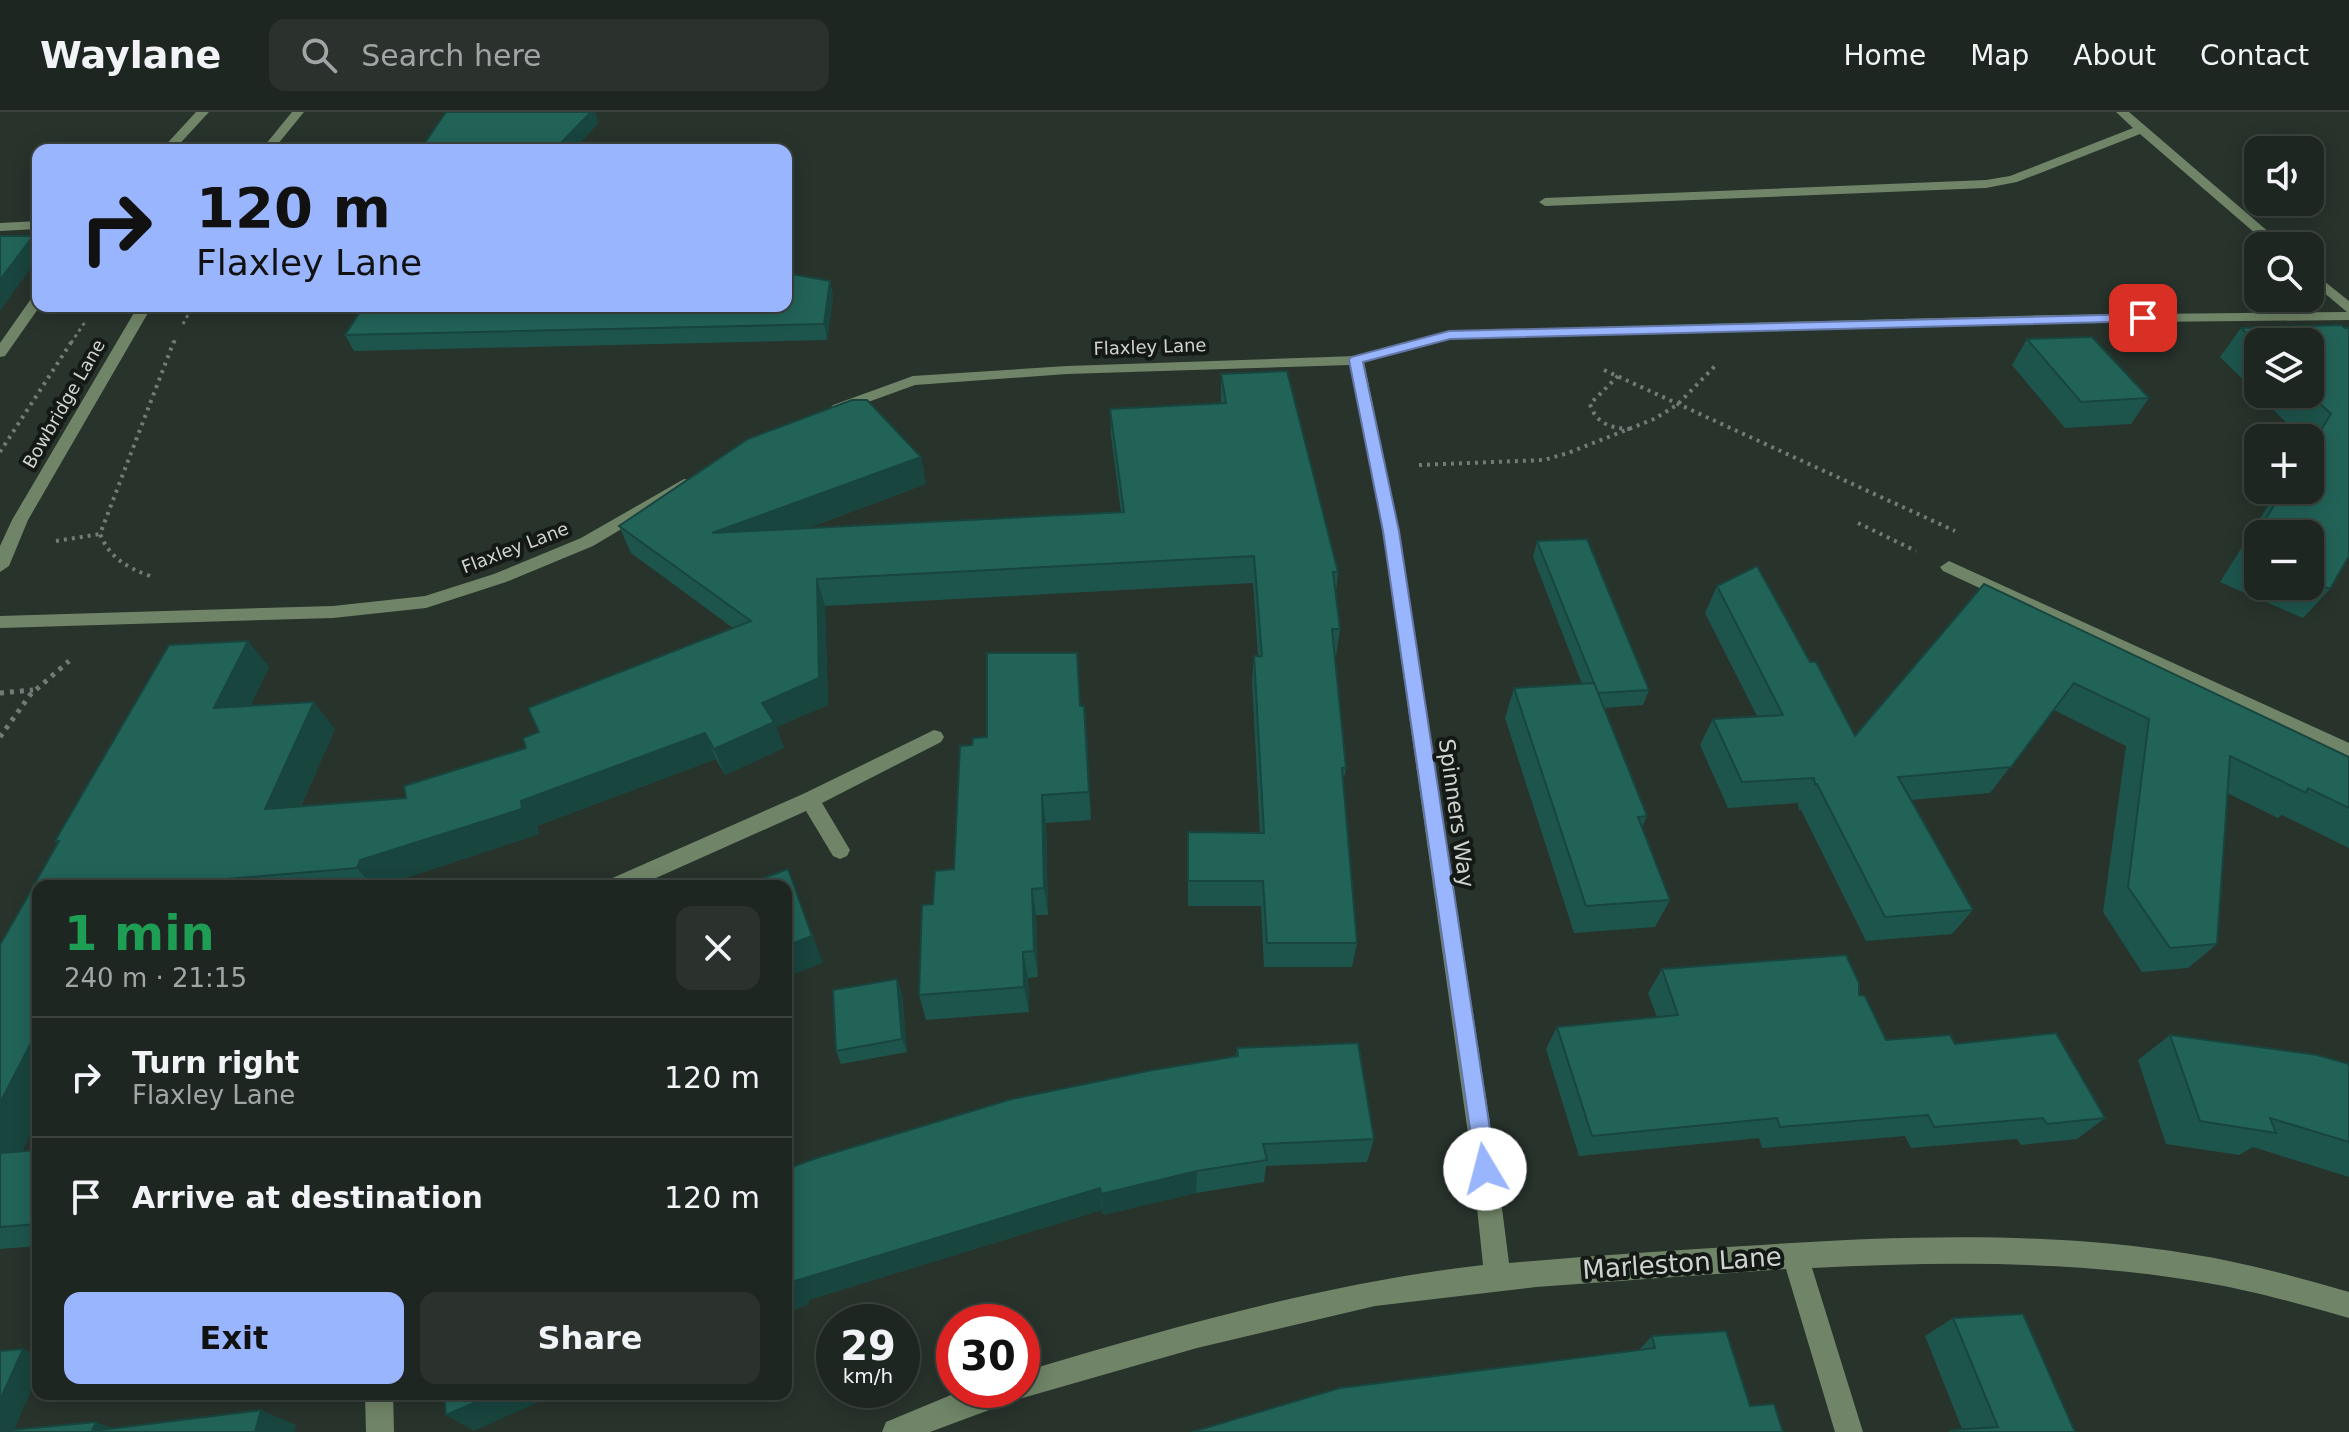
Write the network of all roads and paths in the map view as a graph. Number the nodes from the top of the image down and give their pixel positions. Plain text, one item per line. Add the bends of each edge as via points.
1 (203, 112) edge
2 (298, 112) edge
3 (2122, 112) edge
4 (2141, 129) junction
5 (173, 144) edge
6 (272, 144) edge
7 (1545, 202) dead end
8 (32, 225) edge
9 (0, 227) edge
10 (2262, 232) edge
11 (2324, 286) edge
12 (32, 308) edge
13 (2349, 308) edge
14 (141, 312) edge
15 (190, 312) edge
16 (2349, 316) edge
17 (89, 318) dead end
18 (1746, 327) junction
19 (0, 353) edge
20 (1356, 360) junction
21 (1604, 370) dead end
22 (1618, 376) junction
23 (1677, 405) junction
24 (818, 416) edge
25 (1639, 428) junction
26 (0, 452) edge
27 (1378, 467) junction
28 (700, 474) edge
29 (1858, 523) dead end
30 (1958, 532) dead end
31 (0, 566) edge
32 (1949, 567) joint
33 (155, 578) dead end
34 (0, 622) edge
35 (77, 656) dead end
36 (33, 690) junction
37 (0, 693) edge
38 (0, 737) edge
39 (934, 737) dead end
40 (2349, 752) edge
41 (810, 800) junction
42 (840, 850) dead end
43 (630, 880) edge
44 (1795, 1255) junction
45 (1497, 1275) junction
46 (2349, 1305) edge
47 (1040, 1381) edge
48 (379, 1400) edge
49 (953, 1408) edge
50 (380, 1432) edge
51 (896, 1432) edge
52 (1849, 1432) edge

1 - 5 street
2 - 6 street
3 - 4 street
4 - 7 street via 2013,179 1986,184
4 - 10 street
8 - 9 street
11 - 13 street
12 - 19 street
14 - 31 street, Bowbridge Lane via 20,520
15 - 33 path via 100,534 105,550 121,566
16 - 18 street, Flaxley Lane
17 - 26 path
18 - 20 street, Flaxley Lane via 1449,335
18 - 23 path
20 - 24 street, Flaxley Lane via 913,381
20 - 27 street, Spinners Way
21 - 22 path
22 - 23 path
22 - 25 path via 1590,404 1592,415 1613,428
23 - 25 path
23 - 30 path
25 - 27 path via 1544,460
27 - 45 street, Spinners Way
28 - 34 street, Flaxley Lane via 587,542 426,602 333,612
29 - 32 path
32 - 40 street
35 - 36 path
36 - 37 path
36 - 38 path
39 - 41 street
41 - 42 street
41 - 43 street
44 - 45 street, Marleston Lane
44 - 46 street, Marleston Lane via 2025,1251 2177,1263
44 - 52 street
45 - 47 street, Marleston Lane via 1373,1294 1181,1339
48 - 50 street
49 - 51 street

